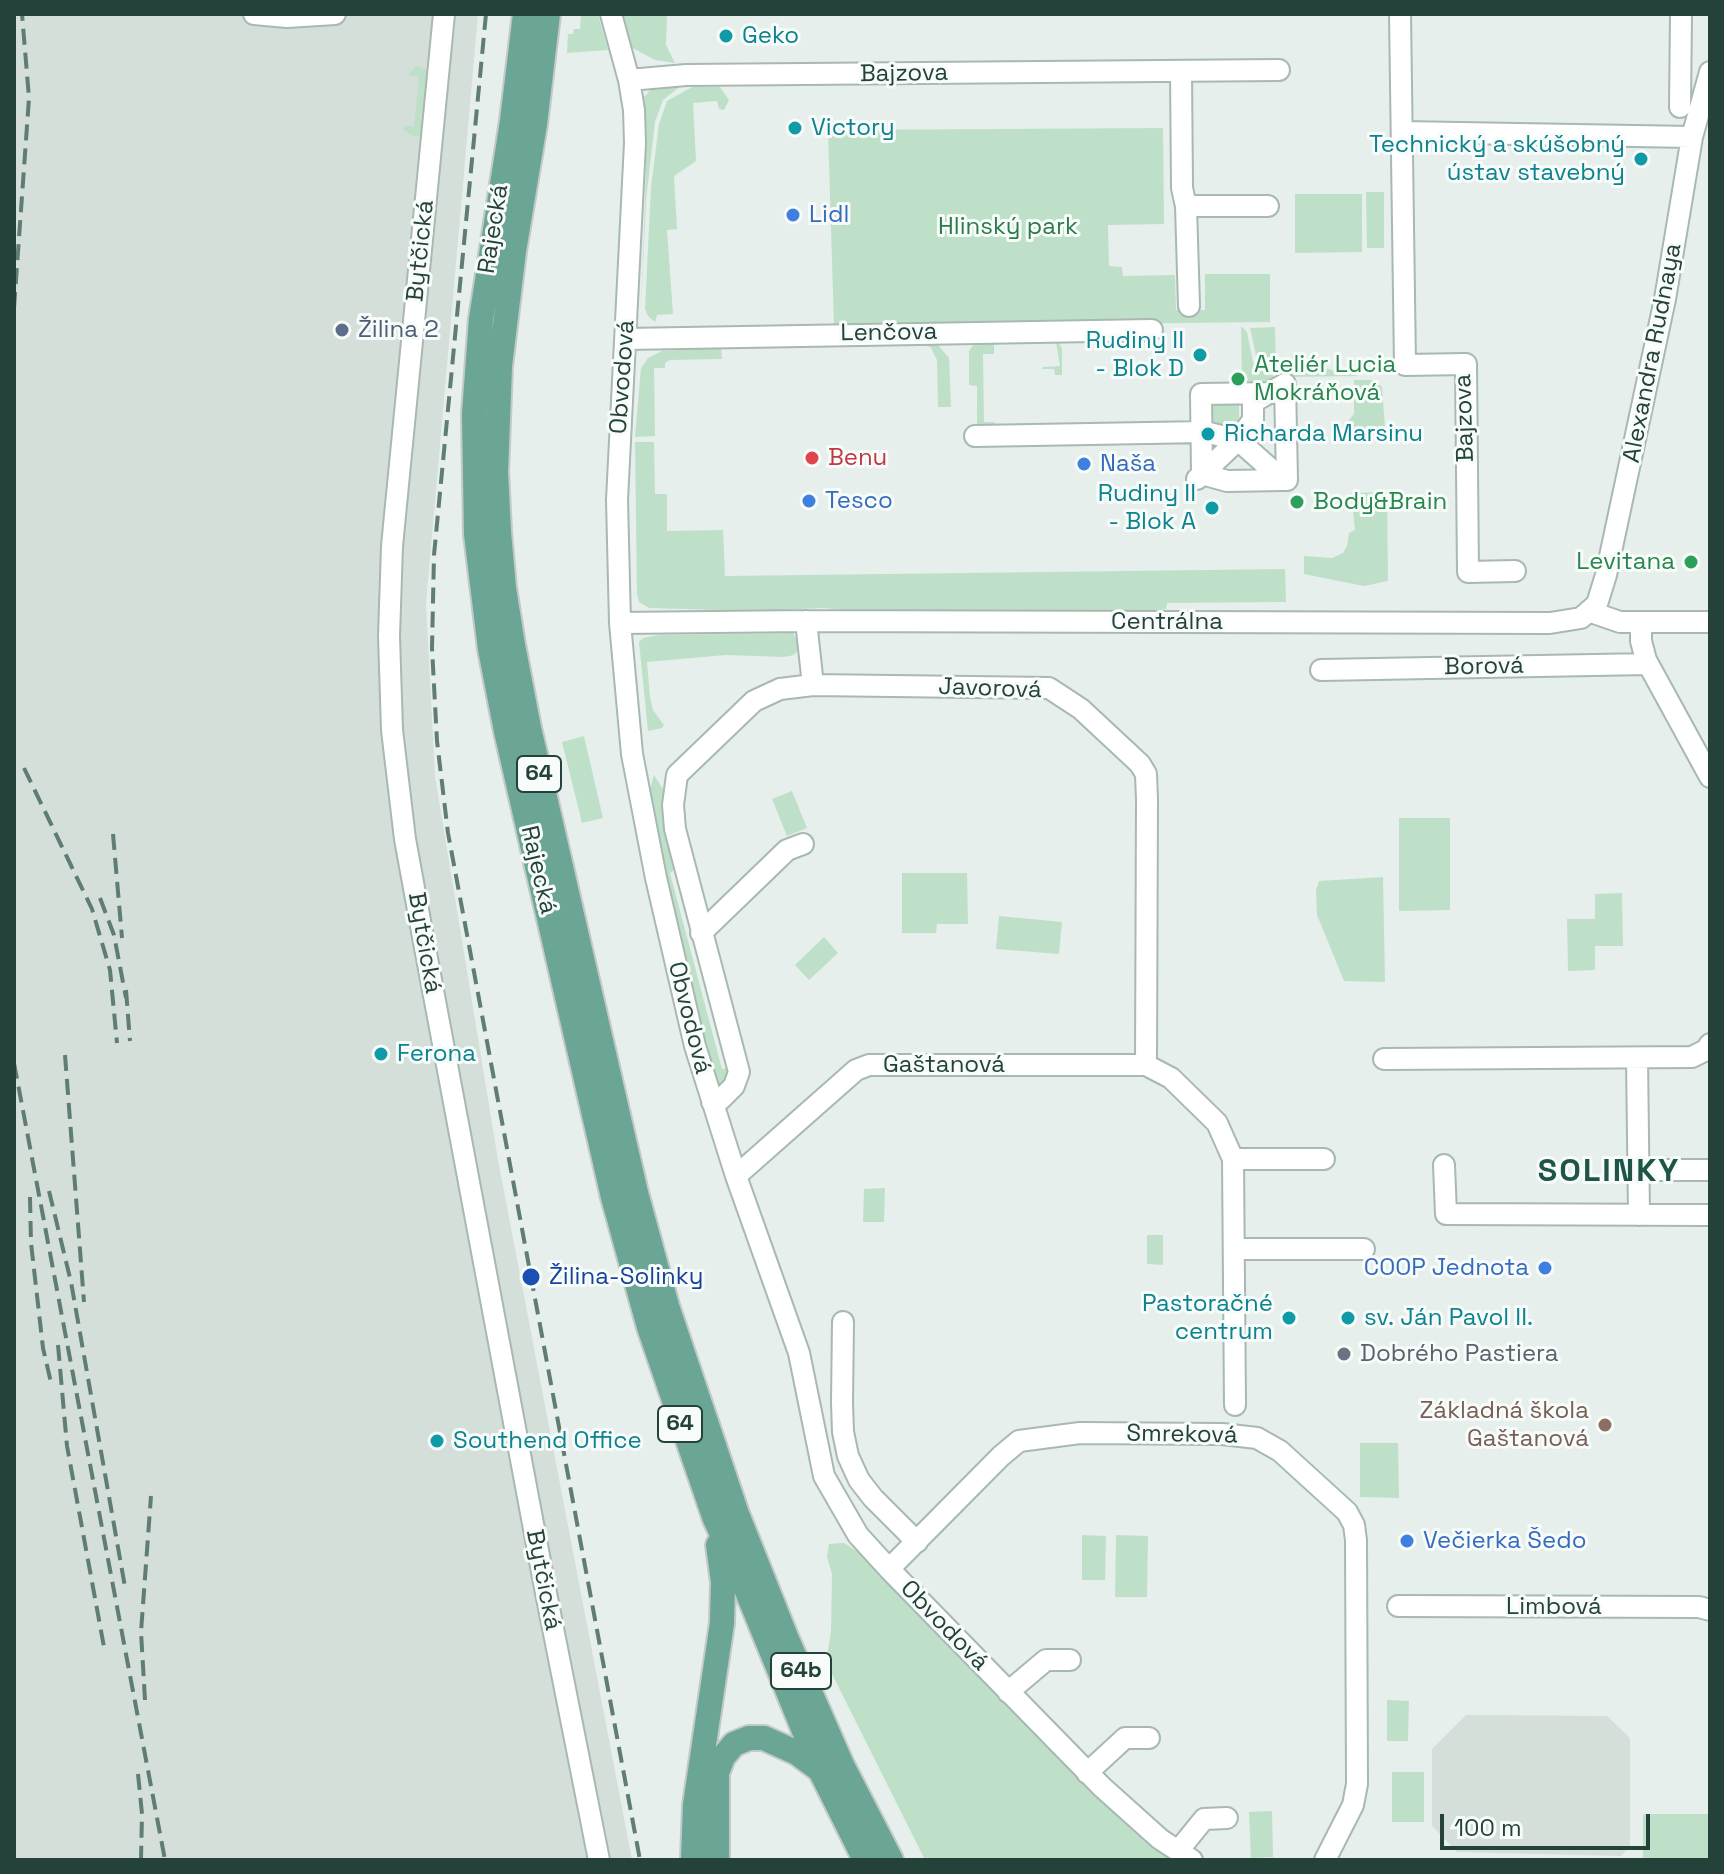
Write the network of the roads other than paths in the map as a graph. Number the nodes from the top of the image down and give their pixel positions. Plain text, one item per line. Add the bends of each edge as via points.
1 (254, 14) edge
2 (335, 14) edge
3 (444, 14) edge
4 (525, 14) edge
5 (548, 14) edge
6 (611, 14) edge
7 (1400, 14) edge
8 (1681, 14) edge
9 (1279, 70) dead end
10 (1181, 71) junction
11 (1710, 72) edge
12 (629, 80) junction
13 (1707, 93) edge
14 (1680, 107) dead end
15 (1402, 132) junction
16 (1692, 137) junction
17 (1186, 206) junction
18 (1268, 206) dead end
19 (1189, 306) dead end
20 (1152, 330) dead end
21 (626, 339) junction
22 (1272, 393) junction
23 (1201, 433) junction
24 (975, 436) dead end
25 (1238, 440) junction
26 (1198, 478) junction
27 (1283, 480) junction
28 (1515, 571) dead end
29 (1591, 612) junction
30 (806, 621) junction
31 (1672, 622) junction
32 (1710, 622) edge
33 (620, 623) junction
34 (1641, 623) junction
35 (1647, 662) junction
36 (1321, 670) dead end
37 (813, 685) junction
38 (1710, 777) edge
39 (803, 844) dead end
40 (701, 933) junction
41 (1710, 1044) edge
42 (1637, 1058) junction
43 (1384, 1059) dead end
44 (1146, 1065) junction
45 (712, 1102) junction
46 (1233, 1159) junction
47 (1324, 1159) dead end
48 (1444, 1165) dead end
49 (1638, 1170) junction
50 (1710, 1170) edge
51 (736, 1176) junction
52 (1639, 1215) junction
53 (1710, 1215) edge
54 (1235, 1249) junction
55 (1364, 1249) dead end
56 (843, 1322) dead end
57 (1235, 1405) dead end
58 (726, 1516) junction
59 (917, 1542) junction
60 (889, 1569) junction
61 (1398, 1606) dead end
62 (1710, 1610) edge
63 (1070, 1660) dead end
64 (1008, 1692) junction
65 (1149, 1738) dead end
66 (820, 1770) junction
67 (1087, 1773) junction
68 (1227, 1818) dead end
69 (1185, 1856) edge
70 (599, 1860) edge
71 (693, 1860) edge
72 (717, 1860) edge
73 (865, 1860) edge
74 (891, 1860) edge
75 (1325, 1860) edge

1 - 2 street
3 - 70 street, Bytčická via 392,546 392,730 417,909
4 - 58 main road, Rajecká / 64 via 476,364 473,473 481,591 506,731 613,1197 649,1327
5 - 58 main road, Rajecká / 64 via 500,366 496,472 504,588 529,728 636,1193
6 - 12 street, Obvodová
7 - 15 street, Bajzova
8 - 14 street
9 - 10 street, Bajzova
10 - 12 street, Bajzova via 686,75
10 - 17 street
11 - 13 street, Alexandra Rudnaya
12 - 21 street, Obvodová via 635,143
13 - 16 street, Alexandra Rudnaya
15 - 16 street
15 - 28 street, Bajzova via 1405,365 1466,364 1468,572
16 - 29 street, Alexandra Rudnaya via 1652,367 1606,575
17 - 18 street
17 - 19 street
20 - 21 street, Lenčova
21 - 33 street, Obvodová via 618,486
22 - 23 street via 1211,388 1201,394
22 - 25 street via 1253,402 1253,420
22 - 27 street via 1285,384
23 - 24 street
23 - 25 street
23 - 26 street
25 - 26 street
25 - 27 street
26 - 27 street
29 - 30 street, Centrálna via 1550,623
29 - 34 street
30 - 33 street, Centrálna
30 - 37 street
31 - 32 street
31 - 34 street
31 - 35 street via 1656,639
33 - 45 street, Obvodová via 639,792 676,968
34 - 35 street
35 - 36 street, Borová
35 - 38 street
37 - 40 street, Javorová via 780,689 754,701 677,775 675,829
37 - 44 street, Javorová via 1049,688 1081,709 1140,764 1147,800
39 - 40 street via 787,850
40 - 45 street, Javorová via 739,1072 734,1086
41 - 42 street via 1692,1057
42 - 43 street
42 - 49 street
44 - 46 street via 1171,1078 1217,1123
44 - 51 street, Gaštanová via 869,1065 856,1070
45 - 51 street, Obvodová
46 - 47 street
46 - 54 street
48 - 52 street via 1446,1214
49 - 50 street
49 - 52 street
51 - 60 street, Obvodová via 799,1353 824,1476 858,1535
52 - 53 street
54 - 55 street
54 - 57 street
56 - 59 street via 843,1432 848,1456 873,1498
58 - 66 main road, 64b via 735,1562
58 - 71 main road via 722,1623 695,1805
58 - 74 main road, 64b
59 - 60 street, Smreková
59 - 75 street, Smreková via 1019,1441 1080,1433 1222,1434 1257,1438 1280,1451 1347,1512 1356,1540 1357,1784 1353,1805
60 - 64 street, Obvodová
61 - 62 street, Limbová
63 - 64 street via 1046,1660
64 - 67 street, Obvodová
65 - 67 street via 1125,1738
66 - 72 main road via 778,1742 749,1738 734,1744 717,1773
66 - 73 main road, 64b
67 - 69 street, Obvodová
68 - 69 street via 1204,1819

